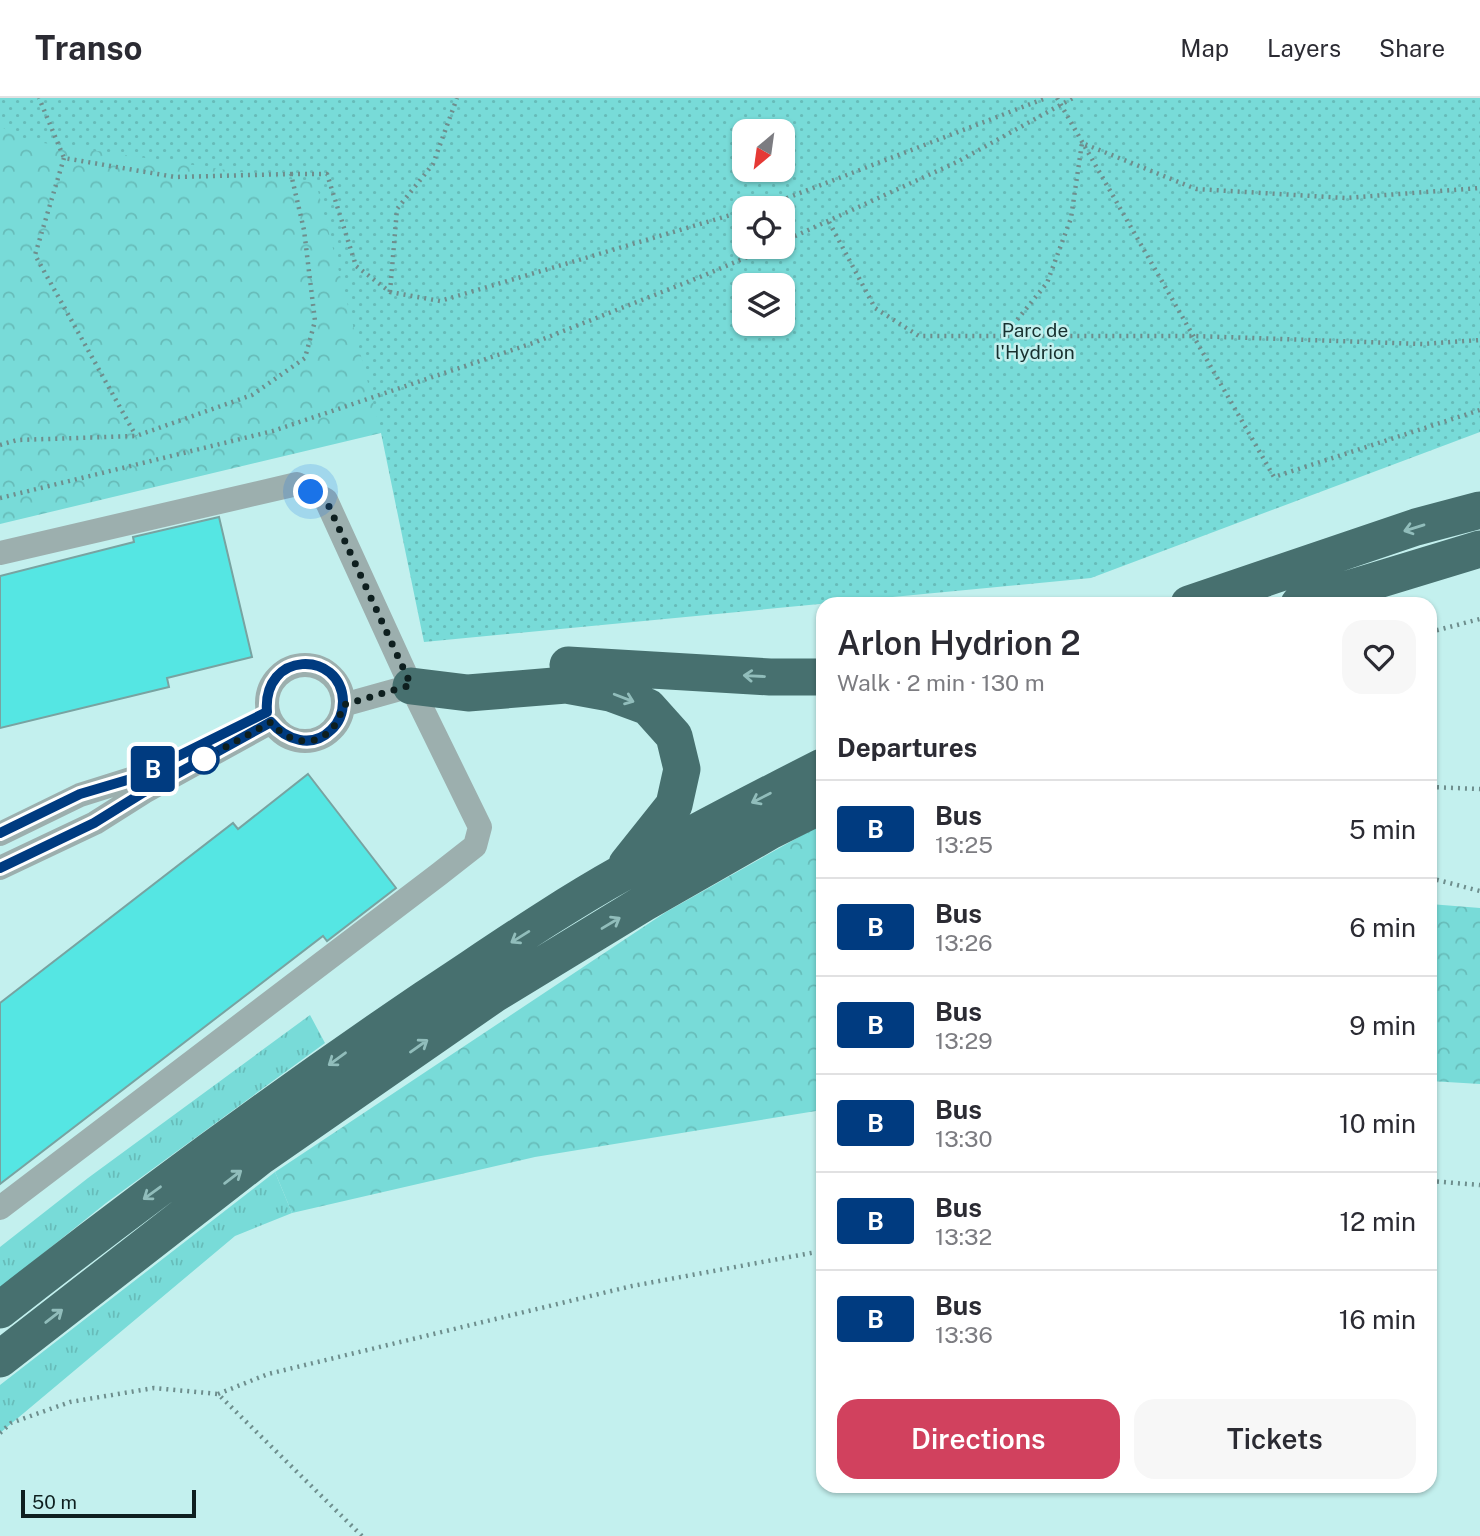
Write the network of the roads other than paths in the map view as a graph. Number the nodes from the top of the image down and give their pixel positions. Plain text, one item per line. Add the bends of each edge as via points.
1 (1480, 510) edge
2 (1480, 549) edge
3 (0, 553) edge
4 (1210, 597) edge
5 (1322, 597) edge
6 (816, 677) edge
7 (411, 685) junction
8 (343, 705) junction
9 (269, 717) junction
10 (816, 770) edge
11 (816, 808) edge
12 (24, 821) junction
13 (0, 834) edge
14 (35, 851) junction
15 (0, 868) edge
16 (619, 874) junction
17 (0, 1208) edge
18 (0, 1310) edge
19 (0, 1359) edge

1 -> 4 highway
2 - 5 highway
3 - 7 lane via 297,484 326,500
6 -> 7 highway via 552,664
7 - 8 lane
7 -> 16 highway via 468,693 566,685 610,693 648,707 674,736 682,769 674,805
7 - 17 lane via 481,827 475,846
8 - 9 lane via 336,725 319,739 308,741 286,737
8 - 9 lane via 342,693 330,673 296,665 277,675 270,686 266,699
9 - 12 lane
9 - 14 lane via 94,823
10 -> 16 highway
19 -> 11 highway via 261,1156 493,995
12 - 13 lane
12 - 14 lane
14 - 15 lane
16 -> 18 highway via 351,1049 111,1223

